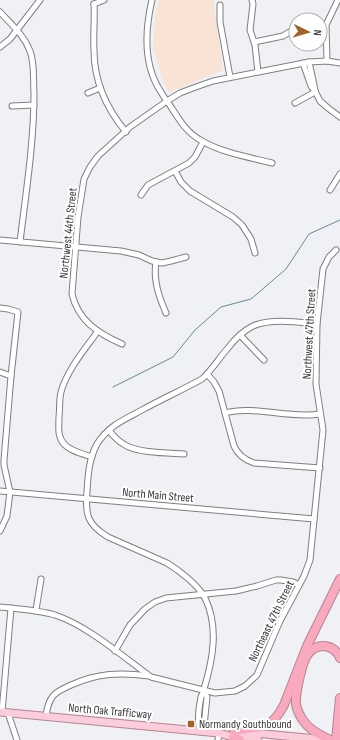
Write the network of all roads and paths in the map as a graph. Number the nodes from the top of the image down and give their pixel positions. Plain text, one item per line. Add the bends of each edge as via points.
1 (40, 0) edge
2 (104, 0) edge
3 (152, 0) edge
4 (252, 0) edge
5 (338, 0) edge
6 (92, 2) edge
7 (220, 5) dead end
8 (0, 12) edge
9 (328, 21) edge
10 (17, 30) junction
11 (288, 33) edge
12 (254, 42) junction
13 (0, 47) edge
14 (327, 52) edge
15 (327, 61) junction
16 (309, 62) junction
17 (340, 63) edge
18 (303, 64) junction
19 (258, 72) junction
20 (230, 77) junction
21 (100, 88) junction
22 (315, 91) junction
23 (88, 93) dead end
24 (167, 101) junction
25 (295, 103) dead end
26 (34, 105) junction
27 (12, 106) dead end
28 (340, 117) edge
29 (126, 132) junction
30 (203, 142) junction
31 (272, 163) dead end
32 (175, 171) junction
33 (340, 174) edge
34 (330, 190) dead end
35 (141, 195) dead end
36 (0, 240) edge
37 (20, 242) junction
38 (75, 247) junction
39 (336, 250) dead end
40 (255, 252) dead end
41 (186, 257) dead end
42 (156, 262) junction
43 (76, 306) junction
44 (0, 308) edge
45 (69, 309) dead end
46 (166, 313) dead end
47 (317, 324) junction
48 (98, 331) junction
49 (240, 335) junction
50 (122, 344) dead end
51 (264, 360) dead end
52 (0, 372) edge
53 (62, 372) dead end
54 (207, 374) junction
55 (68, 375) junction
56 (11, 376) junction
57 (225, 413) junction
58 (320, 414) junction
59 (109, 430) junction
60 (3, 433) edge
61 (184, 454) dead end
62 (92, 457) junction
63 (320, 468) junction
64 (0, 491) edge
65 (10, 492) junction
66 (86, 499) junction
67 (314, 519) junction
68 (0, 531) edge
69 (41, 579) dead end
70 (340, 579) edge
71 (299, 585) junction
72 (198, 589) junction
73 (195, 595) junction
74 (205, 596) junction
75 (0, 607) edge
76 (12, 608) junction
77 (36, 610) junction
78 (115, 651) junction
79 (340, 658) edge
80 (140, 668) junction
81 (138, 674) junction
82 (151, 676) junction
83 (204, 691) junction
84 (340, 698) edge
85 (3, 712) edge
86 (46, 716) junction
87 (200, 731) junction
88 (218, 736) edge
89 (236, 736) edge
90 (17, 740) edge
91 (258, 740) edge
92 (331, 740) edge
93 (336, 740) edge

1 - 10 street
2 - 6 street
3 - 24 street via 146,44 154,77
4 - 12 street via 250,30
5 - 9 street
6 - 21 street via 95,13 94,62
7 - 20 street via 220,22
8 - 10 street
10 - 13 street
10 - 26 street via 26,42 34,67
11 - 12 street
12 - 19 street
14 - 15 street
15 - 16 street, Northwest 44th Street
15 - 17 street, Northwest 44th Street
16 - 18 street, Northwest 44th Street
16 - 22 street
18 - 19 street, Northwest 44th Street
18 - 22 street
19 - 20 street, Northwest 44th Street
20 - 24 street, Northwest 44th Street via 193,88
21 - 23 street
21 - 29 street via 110,110
22 - 25 street
22 - 28 street via 324,105
24 - 29 street, Northwest 44th Street
24 - 30 street via 182,124
26 - 27 street
26 - 37 street via 32,145
29 - 38 street, Northwest 44th Street via 98,156 84,179
30 - 31 street via 224,152
30 - 32 street via 193,159
32 - 35 street via 148,185
32 - 40 street via 190,191 242,225 251,239
33 - 34 street
36 - 37 street
37 - 38 street
38 - 42 street via 121,251
38 - 43 street, Northwest 44th Street via 72,294
39 - 47 street, Northwest 47th Street via 323,269
41 - 42 street
42 - 46 street via 156,281
43 - 45 street
43 - 48 street, Northwest 44th Street via 85,321
44 - 56 street via 18,312
47 - 49 street via 270,321 252,327
47 - 58 street, Northwest 47th Street via 316,384
48 - 50 street, Northwest 44th Street
48 - 55 street
49 - 51 street
49 - 54 street
52 - 56 street
53 - 55 street
54 - 57 street via 217,386
54 - 59 street via 180,391 120,421
55 - 62 street via 61,394 59,434 70,449
56 - 60 street
57 - 58 street via 250,411
57 - 63 street via 238,453 244,459 257,463
58 - 63 street, Northwest 47th Street via 323,424
59 - 61 street via 116,439 129,447
59 - 62 street via 100,440
60 - 65 street via 4,465
62 - 66 street
63 - 67 street, Northwest 47th Street
64 - 65 street, North Main Street
65 - 66 street, North Main Street
65 - 68 street via 7,516
66 - 67 street, North Main Street
66 - 72 street via 88,515 100,532 176,568
67 - 71 street, Northeast 47th Street via 310,560
69 - 77 street
70 - 89 highway via 307,646 279,714 266,726 244,729
71 - 74 street via 276,580 244,590
71 - 83 street, Northeast 47th Street via 257,675 235,692
72 - 73 street
72 - 74 street
73 - 74 street
73 - 78 street via 166,598 147,607 130,625
74 - 83 street via 211,616 214,645
75 - 76 street
76 - 77 street
76 - 85 street
77 - 78 street via 71,622
78 - 80 street
79 - 92 highway via 335,650 329,647 318,647 308,654 298,682 296,702 304,722 310,730
80 - 81 street
80 - 82 street
81 - 82 street
81 - 86 street via 103,674 67,687 52,697
82 - 83 street, Northeast 47th Street
83 - 87 street via 207,697 204,726
84 - 93 highway
85 - 86 main road, North Oak Trafficway
85 - 90 street
86 - 87 main road, North Oak Trafficway
87 - 88 main road, North Oak Trafficway
88 - 89 main road, North Oak Trafficway
89 - 91 main road, North Oak Trafficway
89 - 92 main road, North Oak Trafficway

